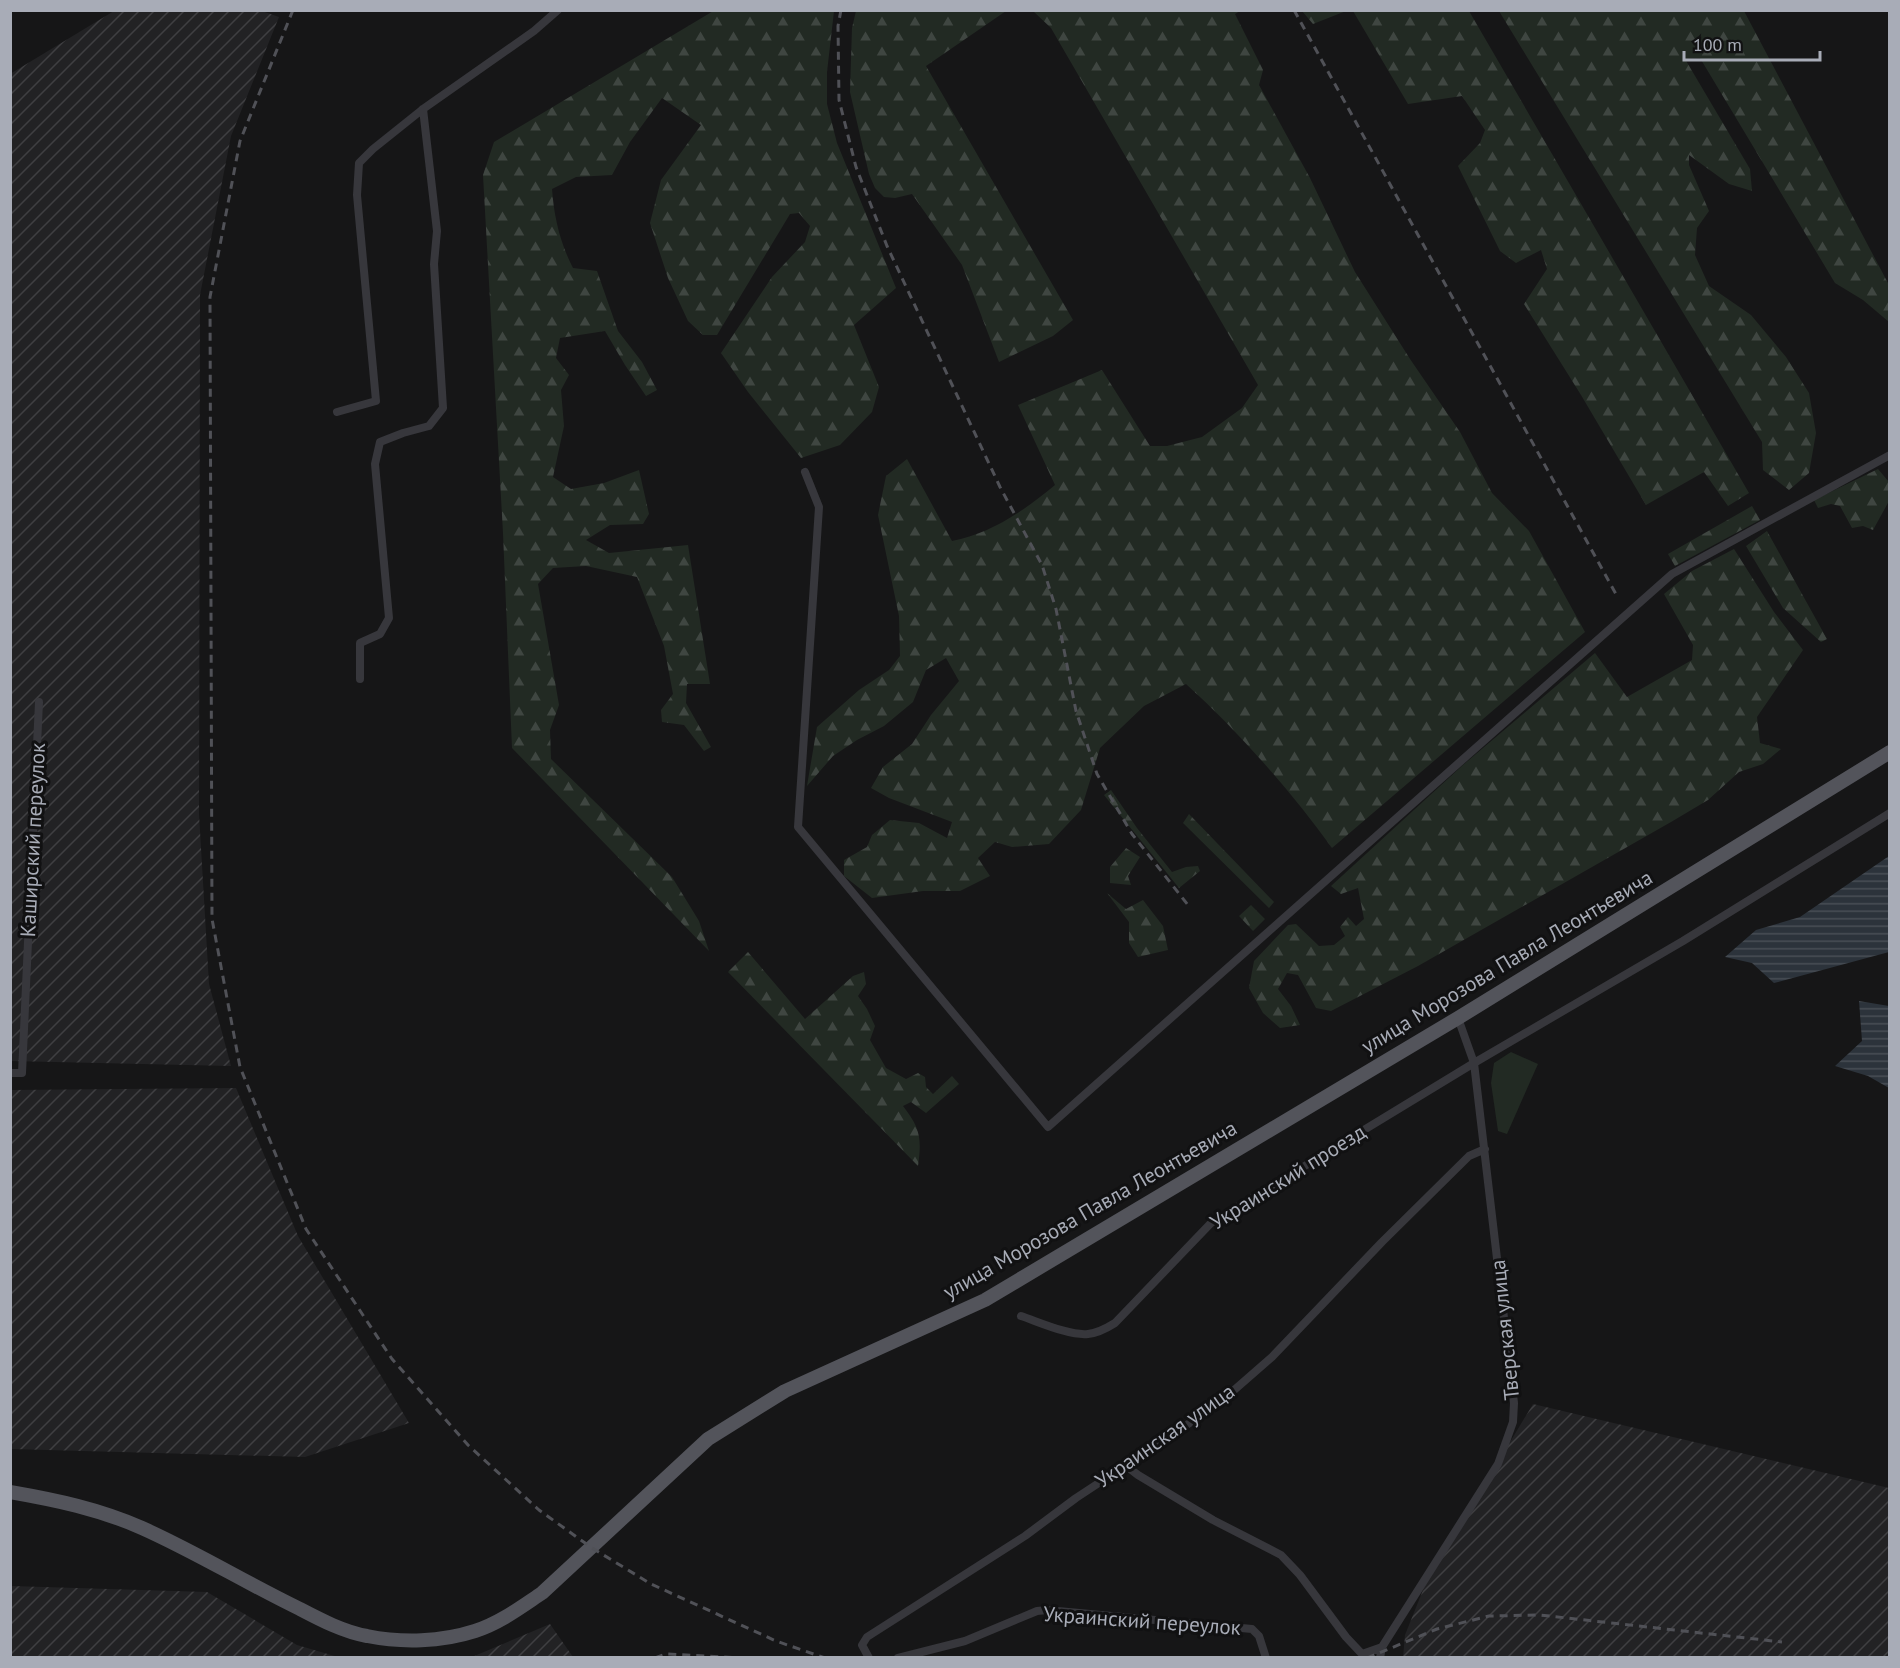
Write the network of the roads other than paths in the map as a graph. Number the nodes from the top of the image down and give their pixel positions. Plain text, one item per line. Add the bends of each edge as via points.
1 (558, 10) edge
2 (423, 109) junction
3 (337, 412) dead end
4 (1890, 454) edge
5 (805, 472) dead end
6 (360, 679) dead end
7 (39, 702) dead end
8 (1890, 752) edge
9 (1890, 813) edge
10 (1458, 1018) junction
11 (1474, 1063) junction
12 (10, 1073) edge
13 (1485, 1149) junction
14 (1021, 1316) dead end
15 (1125, 1465) junction
16 (10, 1492) edge
17 (1382, 1647) junction
18 (869, 1658) edge
19 (898, 1658) edge
20 (1266, 1658) edge
21 (1380, 1658) edge

1 - 2 street
2 - 3 street via 359,163 357,195 376,401
2 - 6 street via 437,231 434,264 443,408 429,426 380,442 375,464 389,618 380,634 360,643
4 - 5 street via 1672,574 1048,1127 798,827 819,507
7 - 12 street, Каширский переулок via 22,1073
8 - 10 main road, улица Морозова Павла Леонтьевича
9 - 11 street, Украинский проезд via 1683,941
10 - 11 street, Тверская улица
10 - 16 main road, улица Морозова Павла Леонтьевича via 985,1300 784,1391 708,1439 542,1593 512,1614 476,1631 426,1640 365,1636 329,1623 143,1528 98,1510
11 - 13 street, Тверская улица
11 - 14 street, Украинский проезд via 1211,1223 1115,1323 1101,1331 1070,1331
13 - 15 street, Украинская улица via 1469,1156 1272,1357 1217,1405
13 - 17 street, Тверская улица via 1513,1422 1498,1464
15 - 17 street via 1213,1520 1281,1555 1362,1654
15 - 18 street, Украинская улица via 1025,1536 867,1637 862,1642
17 - 21 street
19 - 20 street, Украинский переулок via 965,1641 1047,1610 1248,1628 1257,1632

